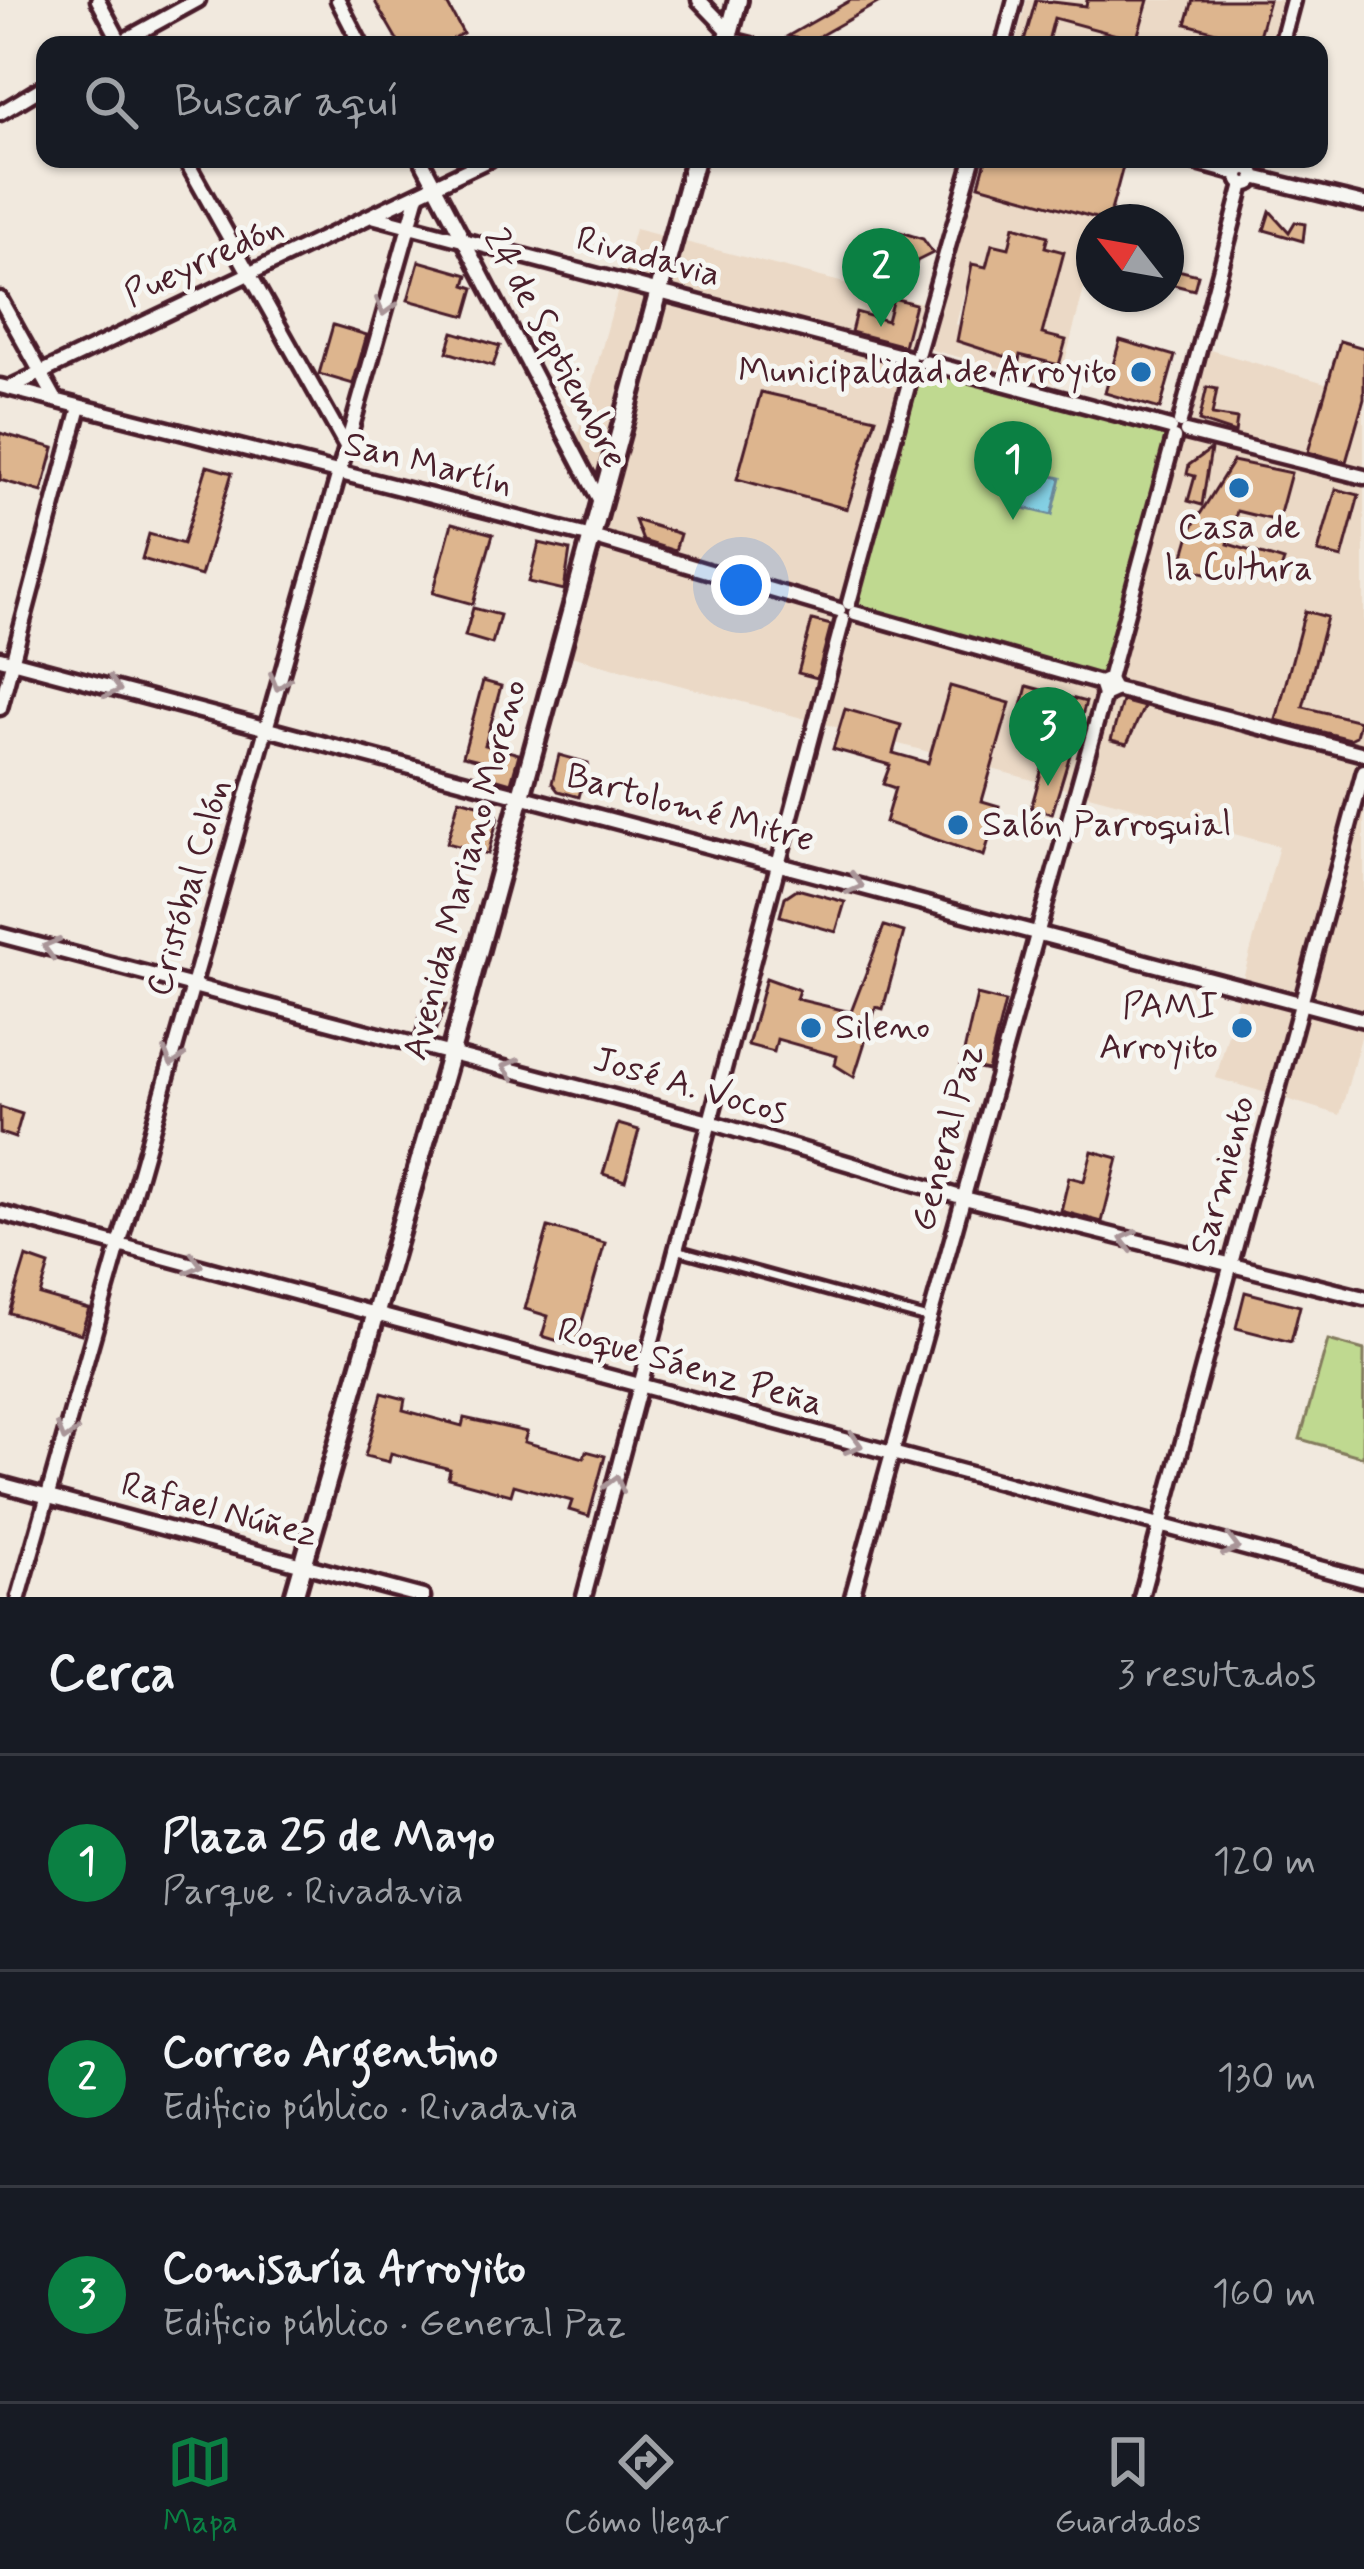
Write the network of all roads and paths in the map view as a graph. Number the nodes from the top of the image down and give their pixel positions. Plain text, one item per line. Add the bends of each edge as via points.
1 (98, 0) edge
2 (198, 0) edge
3 (338, 0) edge
4 (699, 0) edge
5 (738, 0) edge
6 (1015, 0) edge
7 (1293, 0) edge
8 (116, 36) edge
9 (134, 36) edge
10 (356, 36) edge
11 (726, 36) edge
12 (729, 36) edge
13 (1005, 36) edge
14 (1283, 36) edge
15 (36, 91) edge
16 (0, 113) edge
17 (190, 168) edge
18 (426, 168) edge
19 (470, 168) edge
20 (692, 168) edge
21 (970, 168) edge
22 (1247, 172) edge
23 (434, 184) junction
24 (418, 195) junction
25 (1364, 204) edge
26 (372, 216) junction
27 (409, 226) junction
28 (463, 240) junction
29 (248, 274) junction
30 (658, 291) junction
31 (0, 298) edge
32 (916, 360) junction
33 (40, 373) junction
34 (4, 387) edge
35 (57, 401) junction
36 (80, 407) junction
37 (1177, 430) junction
38 (346, 446) junction
39 (338, 473) junction
40 (1364, 477) edge
41 (601, 503) junction
42 (592, 537) junction
43 (846, 611) junction
44 (6, 659) edge
45 (1107, 686) junction
46 (0, 708) edge
47 (266, 728) junction
48 (1364, 754) edge
49 (1364, 771) edge
50 (522, 796) junction
51 (775, 862) junction
52 (1035, 934) junction
53 (0, 935) edge
54 (193, 985) junction
55 (1302, 1004) junction
56 (1364, 1021) edge
57 (451, 1052) junction
58 (713, 1123) junction
59 (964, 1198) junction
60 (0, 1213) edge
61 (119, 1245) junction
62 (678, 1250) junction
63 (1231, 1266) junction
64 (1364, 1298) edge
65 (373, 1312) junction
66 (929, 1319) junction
67 (642, 1385) junction
68 (891, 1455) junction
69 (0, 1484) edge
70 (48, 1497) junction
71 (1161, 1528) junction
72 (303, 1564) junction
73 (1364, 1580) edge
74 (20, 1597) edge
75 (294, 1597) edge
76 (423, 1597) edge
77 (584, 1597) edge
78 (852, 1597) edge
79 (1141, 1597) edge

1 - 8 street
2 - 9 street
3 - 10 street
4 - 11 street
5 - 12 main road
6 - 13 street
7 - 14 street
15 - 16 street
17 - 29 street
18 - 23 street, 24 de Septiembre
19 - 23 street, Pueyrredón
20 - 30 main road, Avenida Mariano Moreno
21 - 32 street
22 - 25 street
22 - 37 street, General Paz
23 - 24 street, Pueyrredón
23 - 28 street, 24 de Septiembre
24 - 26 street, Pueyrredón
24 - 27 street, Cristóbal Colón
26 - 27 street, Rivadavia
26 - 29 street, Pueyrredón
27 - 28 street, Rivadavia
27 -> 38 street, Cristóbal Colón
28 - 30 street, Rivadavia
28 - 41 street, 24 de Septiembre
29 - 33 street, Pueyrredón
29 - 38 street
30 - 32 street, Rivadavia
30 - 41 main road, Avenida Mariano Moreno
31 - 33 street
32 - 37 street, Rivadavia
32 - 43 street
33 - 34 street, Pueyrredón
33 - 35 street
34 - 35 street, San Martín
35 - 36 street, San Martín
36 - 39 street, San Martín
36 - 44 street
37 - 40 street, Rivadavia
37 - 45 street, General Paz
38 - 39 street, Cristóbal Colón
39 - 42 street, San Martín
39 -> 47 street, Cristóbal Colón
41 - 42 main road, Avenida Mariano Moreno
42 - 43 street, San Martín
42 - 50 main road, Avenida Mariano Moreno
43 - 45 street, San Martín
43 - 51 street
44 - 46 street
44 -> 47 street, Bartolomé Mitre
45 - 48 street, San Martín
45 - 52 street, General Paz
47 - 50 street, Bartolomé Mitre
47 - 54 street, Cristóbal Colón
49 - 55 street, Sarmiento
50 - 51 street, Bartolomé Mitre
50 - 57 main road, Avenida Mariano Moreno
51 -> 52 street, Bartolomé Mitre
51 - 58 street
52 - 55 street, Bartolomé Mitre
52 - 59 street, General Paz
54 -> 53 street, José A. Vocos
54 - 57 street, José A. Vocos
54 -> 61 street, Cristóbal Colón
55 - 56 street, Bartolomé Mitre
55 - 63 street, Sarmiento
58 -> 57 street, José A. Vocos
57 - 65 main road, Avenida Mariano Moreno
58 - 59 street, José A. Vocos
58 - 62 street
63 -> 59 street, José A. Vocos
59 - 66 street, General Paz
60 - 61 street, Roque Sáenz Peña
61 -> 65 street, Roque Sáenz Peña
61 -> 70 street, Cristóbal Colón
62 - 66 lane
62 - 67 street
63 - 64 street, José A. Vocos
63 - 71 street, Sarmiento
65 - 67 street, Roque Sáenz Peña
65 - 72 main road, Avenida Mariano Moreno
66 - 68 street, General Paz
67 -> 68 street, Roque Sáenz Peña
77 -> 67 street
68 - 71 street, Roque Sáenz Peña
68 - 78 street, General Paz
69 - 70 street, Rafael Núñez
70 - 72 street, Rafael Núñez
70 - 74 street, Cristóbal Colón
71 -> 73 street, Roque Sáenz Peña
71 - 79 street, Sarmiento
72 - 75 main road, Avenida Mariano Moreno
72 - 76 street, Rafael Núñez

